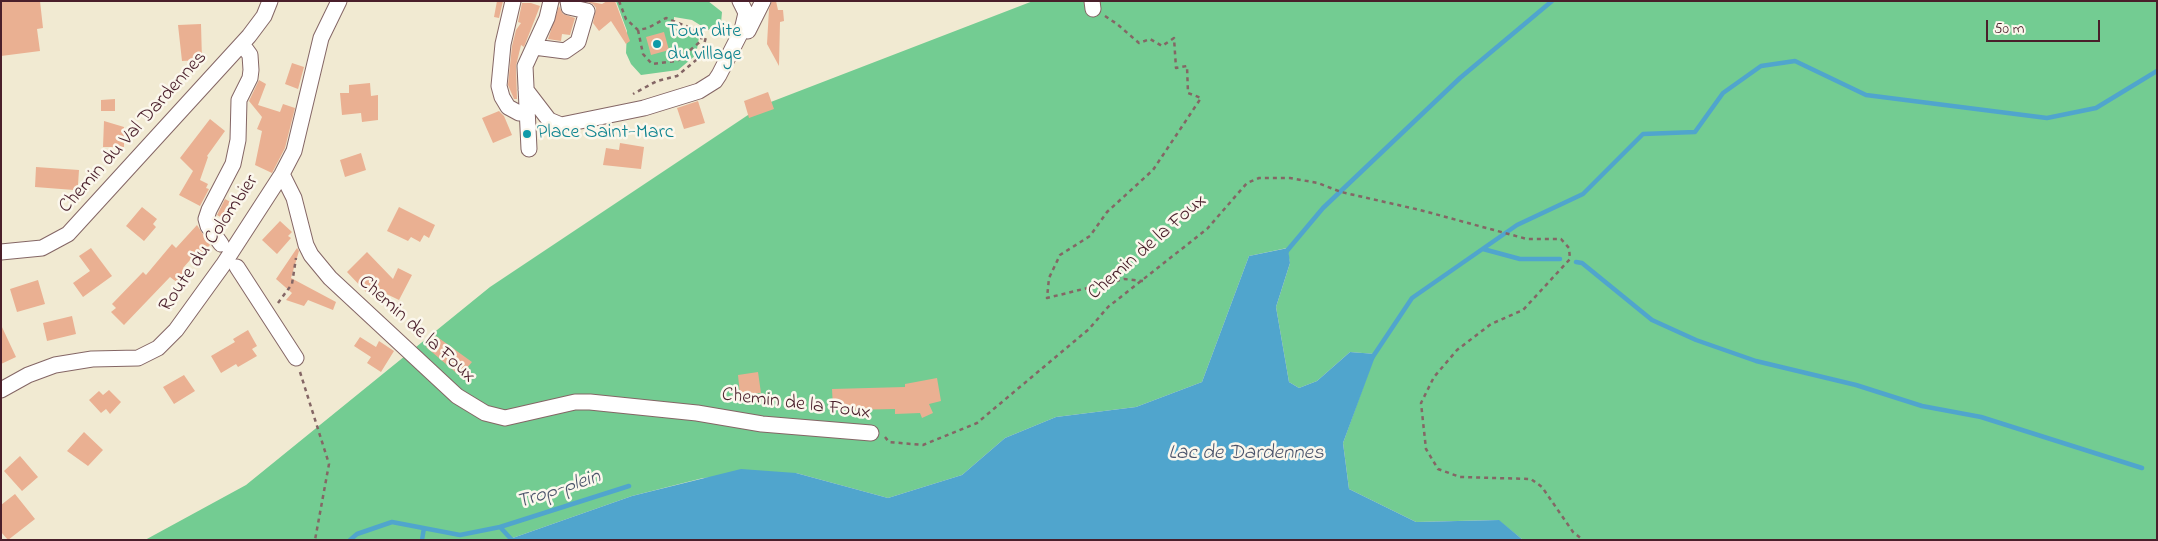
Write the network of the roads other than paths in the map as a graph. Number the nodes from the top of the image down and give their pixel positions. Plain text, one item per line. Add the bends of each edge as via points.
1 (270, 1) edge
2 (338, 1) edge
3 (513, 1) edge
4 (550, 1) edge
5 (568, 1) edge
6 (740, 1) edge
7 (763, 1) edge
8 (242, 44) junction
9 (534, 47) junction
10 (730, 53) junction
11 (526, 90) junction
12 (526, 111) junction
13 (529, 149) dead end
14 (282, 174) junction
15 (221, 244) dead end
16 (1, 252) edge
17 (237, 267) dead end
18 (296, 358) road end
19 (1, 390) edge
20 (871, 433) road end

1 - 8 street, Chemin du Val Dardennes via 261,20
2 - 14 street, Route du Colombier via 322,38 300,133
3 - 12 street via 500,61 500,91 504,102 513,111
4 - 9 street via 549,13
5 - 9 street via 569,7 587,11 575,46 558,52
6 - 10 street via 746,13 742,30
7 - 10 street via 742,44
8 - 15 street via 250,55 251,70 239,100 238,140 233,164 206,219
8 - 16 street, Chemin du Val Dardennes via 68,234 42,248
9 - 11 street via 526,66
10 - 11 street via 715,81 699,91 644,108 574,123 553,123
11 - 12 street
12 - 13 street
14 - 19 street, Route du Colombier via 188,316 158,348 129,359 55,365
14 - 20 street, Chemin de la Foux via 294,198 311,255 330,278 457,396 495,417 505,418 575,402 590,402 697,413 762,424
17 - 18 street

